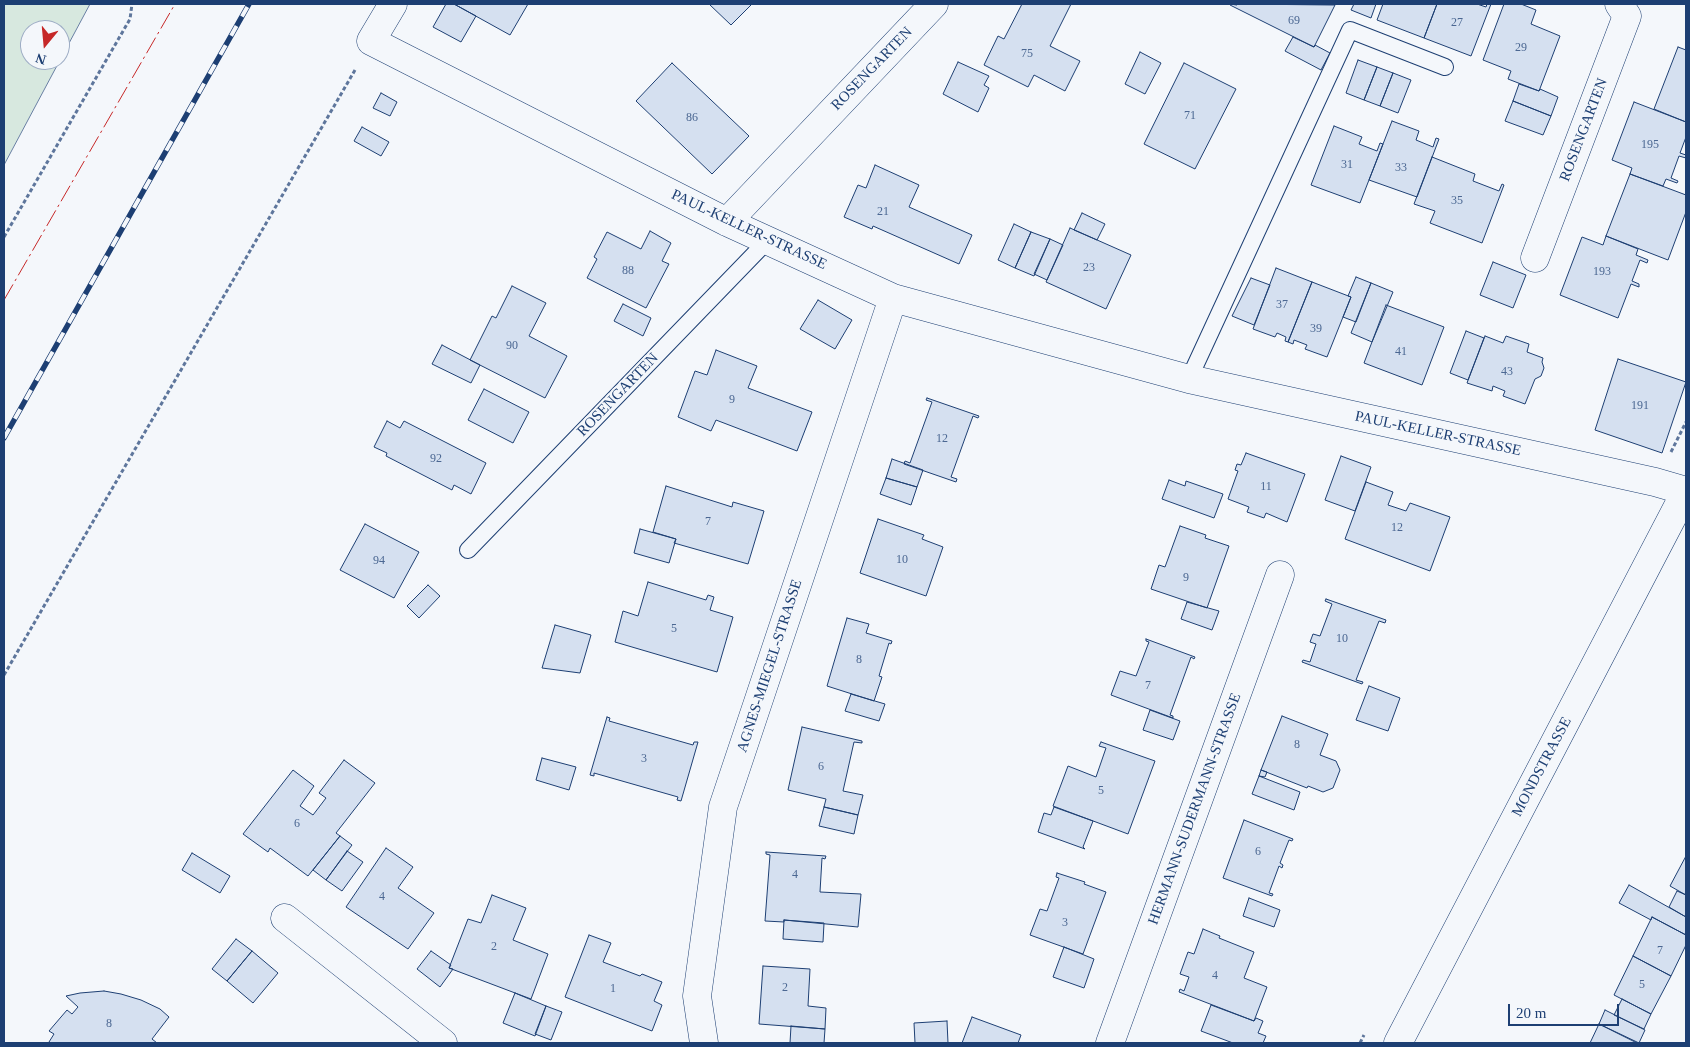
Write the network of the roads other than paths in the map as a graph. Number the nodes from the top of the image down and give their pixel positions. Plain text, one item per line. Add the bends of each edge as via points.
1 (393, 4) edge
2 (934, 4) edge
3 (1619, 4) edge
4 (1444, 68) dead end
5 (727, 222) junction
6 (768, 240) junction
7 (1535, 258) dead end
8 (892, 298) junction
9 (1189, 379) junction
10 (1686, 491) edge
11 (468, 550) dead end
12 (1280, 575) dead end
13 (285, 918) dead end
14 (443, 1043) edge
15 (704, 1043) edge
16 (1110, 1043) edge
17 (1398, 1043) edge

1 - 5 street, PAUL-KELLER-STRASSE via 371,41
2 - 5 street, ROSENGARTEN
3 - 7 street, ROSENGARTEN via 1628,16
4 - 9 lane via 1350,30
5 - 6 street, PAUL-KELLER-STRASSE
6 - 8 street, PAUL-KELLER-STRASSE
6 - 11 lane, ROSENGARTEN
8 - 9 street, PAUL-KELLER-STRASSE
8 - 15 street, AGNES-MIEGEL-STRASSE via 723,807 697,996
9 - 10 street, PAUL-KELLER-STRASSE
10 - 17 street, MONDSTRASSE
12 - 16 street, HERMANN-SUDERMANN-STRASSE
13 - 14 street

